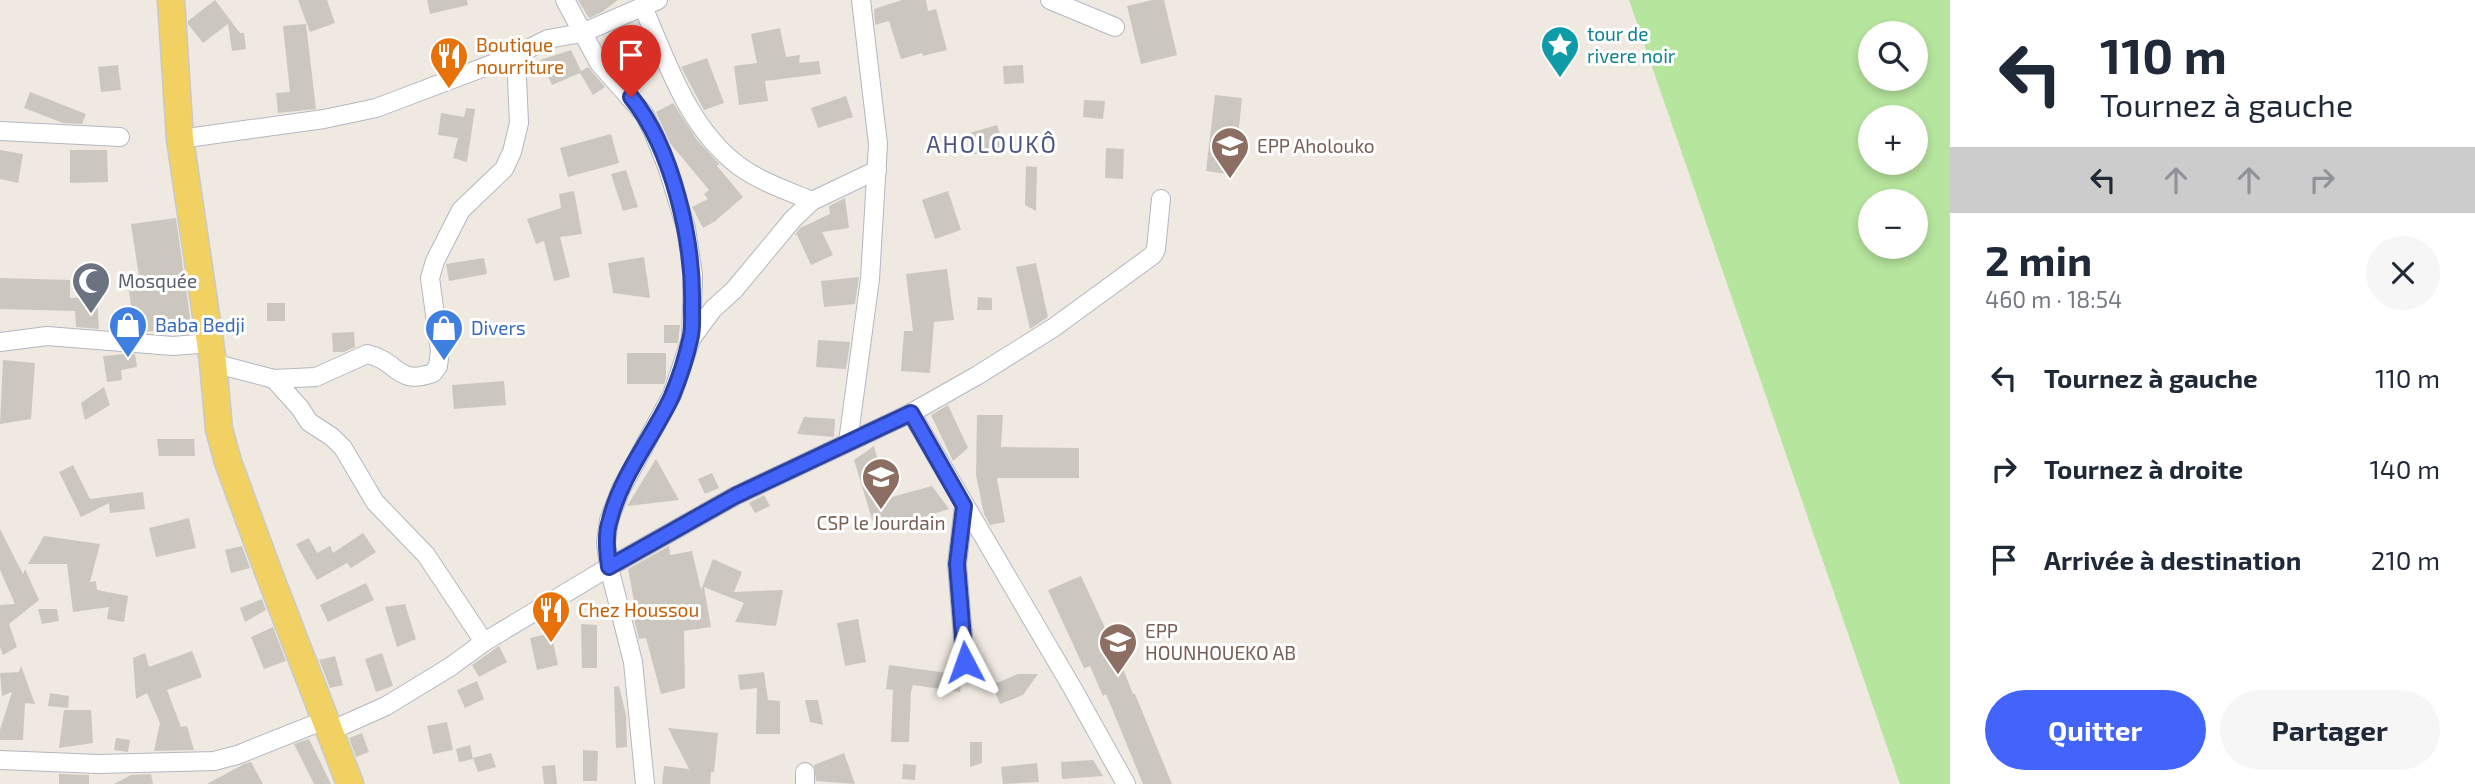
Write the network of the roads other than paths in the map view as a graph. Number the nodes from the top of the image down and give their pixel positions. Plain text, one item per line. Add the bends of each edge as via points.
1 (171, 0) edge
2 (565, 0) edge
3 (861, 0) edge
4 (1050, 0) edge
5 (650, 4) edge
6 (1115, 27) dead end
7 (582, 33) junction
8 (516, 55) junction
9 (0, 131) edge
10 (120, 136) dead end
11 (180, 139) junction
12 (877, 170) junction
13 (1161, 199) dead end
14 (812, 201) junction
15 (691, 339) junction
16 (0, 342) edge
17 (211, 353) junction
18 (274, 379) junction
19 (911, 413) junction
20 (848, 442) junction
21 (964, 506) junction
22 (609, 567) junction
23 (484, 642) junction
24 (965, 662) dead end
25 (327, 726) junction
26 (0, 761) edge
27 (350, 784) edge
28 (645, 784) edge
29 (1126, 784) edge

1 - 11 main road
2 - 7 street
3 - 12 street
4 - 6 street
5 - 7 street
5 - 14 street via 687,107 710,139 739,166
7 - 8 street via 548,39
7 - 15 street via 599,63 644,114 668,169 693,275
8 - 11 street via 376,108
8 - 18 street via 519,123 512,152 504,169 461,210 430,278 440,351 433,373 412,378 367,354 316,377
9 - 10 street
11 - 17 main road
12 - 14 street
12 - 20 street via 870,279
13 - 19 street via 1153,255 1053,328
14 - 15 street
15 - 22 street via 672,395 609,520
16 - 17 street via 47,336
17 - 18 street
17 - 25 main road via 219,429 228,462
18 - 23 street via 309,422 343,448 374,502 426,555
19 - 20 street
19 - 21 street
20 - 22 street via 735,496
21 - 24 street via 957,564
21 - 29 street
22 - 23 street
22 - 28 street via 634,662
23 - 25 street via 386,706
25 - 26 street via 214,761
25 - 27 main road

